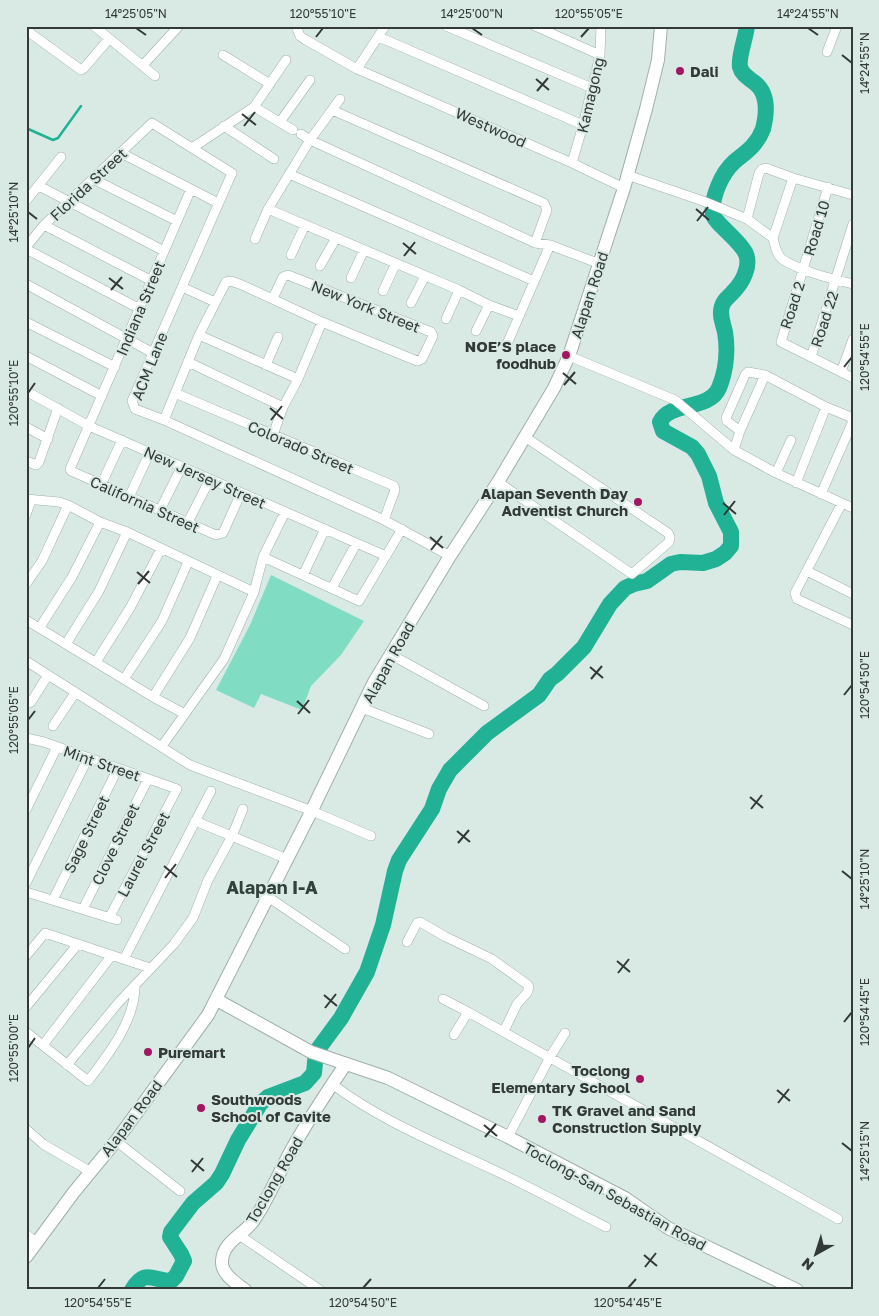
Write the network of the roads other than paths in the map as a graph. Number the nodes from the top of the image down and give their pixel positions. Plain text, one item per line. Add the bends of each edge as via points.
1 (94, 26) edge
2 (296, 26) edge
3 (385, 26) edge
4 (446, 26) edge
5 (535, 26) edge
6 (601, 26) edge
7 (661, 26) edge
8 (837, 26) edge
9 (176, 27) edge
10 (26, 30) edge
11 (378, 37) junction
12 (109, 38) junction
13 (827, 52) dead end
14 (223, 55) dead end
15 (600, 55) junction
16 (286, 60) dead end
17 (143, 65) junction
18 (357, 69) junction
19 (155, 76) dead end
20 (310, 80) dead end
21 (270, 84) junction
22 (592, 88) junction
23 (340, 99) dead end
24 (254, 108) junction
25 (332, 110) junction
26 (280, 122) junction
27 (152, 123) joint
28 (584, 125) junction
29 (224, 126) junction
30 (292, 130) dead end
31 (301, 134) dead end
32 (310, 140) junction
33 (192, 148) junction
34 (121, 153) junction
35 (61, 157) dead end
36 (274, 159) dead end
37 (572, 163) junction
38 (289, 174) junction
39 (793, 178) junction
40 (93, 179) junction
41 (626, 182) junction
42 (39, 186) junction
43 (828, 187) junction
44 (191, 189) junction
45 (853, 195) edge
46 (26, 201) edge
47 (69, 202) junction
48 (218, 204) junction
49 (268, 209) junction
50 (747, 219) junction
51 (177, 221) junction
52 (853, 224) edge
53 (44, 225) junction
54 (304, 225) junction
55 (336, 238) junction
56 (773, 238) junction
57 (255, 239) dead end
58 (535, 243) junction
59 (550, 245) junction
60 (26, 248) edge
61 (364, 250) junction
62 (164, 251) junction
63 (292, 255) dead end
64 (396, 263) junction
65 (600, 264) junction
66 (320, 266) dead end
67 (803, 269) junction
68 (425, 276) junction
69 (351, 278) dead end
70 (836, 280) junction
71 (152, 281) junction
72 (534, 281) junction
73 (26, 284) edge
74 (853, 284) edge
75 (182, 287) junction
76 (459, 290) junction
77 (383, 291) dead end
78 (273, 298) junction
79 (215, 302) junction
80 (412, 303) dead end
81 (489, 305) junction
82 (140, 309) junction
83 (519, 316) junction
84 (446, 319) dead end
85 (26, 322) edge
86 (322, 322) junction
87 (476, 331) dead end
88 (199, 335) junction
89 (278, 337) dead end
90 (127, 339) junction
91 (853, 339) edge
92 (507, 344) dead end
93 (153, 353) junction
94 (26, 356) edge
95 (569, 356) junction
96 (812, 357) junction
97 (188, 362) junction
98 (266, 365) junction
99 (114, 367) junction
100 (842, 372) junction
101 (765, 375) junction
102 (853, 378) edge
103 (298, 379) junction
104 (26, 391) edge
105 (175, 393) junction
106 (102, 396) junction
107 (283, 407) junction
108 (826, 407) junction
109 (58, 408) junction
110 (164, 420) junction
111 (853, 420) edge
112 (89, 426) junction
113 (26, 427) edge
114 (740, 431) junction
115 (273, 435) junction
116 (525, 437) junction
117 (48, 439) junction
118 (122, 440) junction
119 (791, 440) dead end
120 (734, 450) junction
121 (150, 452) junction
122 (26, 461) edge
123 (182, 466) junction
124 (776, 473) junction
125 (210, 479) junction
126 (498, 482) junction
127 (796, 483) junction
128 (101, 485) junction
129 (241, 493) junction
130 (821, 494) junction
131 (129, 497) junction
132 (28, 500) edge
133 (842, 503) junction
134 (68, 505) junction
135 (853, 508) edge
136 (160, 510) junction
137 (285, 512) junction
138 (26, 515) edge
139 (384, 520) junction
140 (100, 522) junction
141 (188, 522) junction
142 (325, 529) junction
143 (402, 529) junction
144 (127, 532) junction
145 (356, 544) junction
146 (161, 549) junction
147 (386, 556) junction
148 (450, 556) junction
149 (263, 557) junction
150 (188, 562) junction
151 (808, 571) junction
152 (303, 575) junction
153 (217, 576) junction
154 (26, 584) edge
155 (332, 588) junction
156 (254, 592) junction
157 (853, 594) edge
158 (26, 620) edge
159 (853, 625) edge
160 (40, 627) junction
161 (66, 644) junction
162 (390, 654) junction
163 (26, 661) edge
164 (96, 662) junction
165 (48, 675) junction
166 (124, 679) junction
167 (76, 692) junction
168 (153, 697) junction
169 (26, 704) edge
170 (484, 706) dead end
171 (362, 708) junction
172 (185, 714) junction
173 (53, 726) dead end
174 (429, 734) dead end
175 (27, 740) edge
176 (162, 746) junction
177 (57, 748) junction
178 (88, 758) junction
179 (118, 768) junction
180 (148, 779) junction
181 (177, 789) joint
182 (211, 791) dead end
183 (244, 809) dead end
184 (26, 810) edge
185 (312, 811) junction
186 (195, 821) junction
187 (232, 836) junction
188 (371, 836) dead end
189 (287, 859) junction
190 (26, 883) edge
191 (26, 892) edge
192 (268, 897) junction
193 (53, 900) junction
194 (83, 909) junction
195 (407, 942) dead end
196 (78, 944) junction
197 (345, 949) dead end
198 (112, 955) junction
199 (26, 956) edge
200 (124, 959) junction
201 (150, 968) junction
202 (134, 986) junction
203 (444, 999) dead end
204 (217, 1000) junction
205 (26, 1007) edge
206 (468, 1012) junction
207 (504, 1031) junction
208 (26, 1032) edge
209 (565, 1033) dead end
210 (454, 1036) dead end
211 (43, 1045) junction
212 (550, 1057) junction
213 (67, 1065) junction
214 (345, 1065) junction
215 (332, 1084) junction
216 (26, 1129) edge
217 (508, 1137) junction
218 (116, 1141) junction
219 (91, 1172) junction
220 (180, 1191) dead end
221 (838, 1219) dead end
222 (606, 1227) dead end
223 (239, 1234) junction
224 (32, 1239) edge
225 (26, 1257) edge
226 (245, 1290) edge
227 (320, 1290) edge
228 (797, 1290) edge

1 - 12 street
2 - 18 street, Westwood via 300,36
3 - 11 street
4 - 22 street
5 - 15 street
6 - 15 street, Kamagong
7 - 41 street, Alapan Road via 658,60
8 - 13 street
9 - 17 street
10 - 12 street via 81,70
11 - 18 street
11 - 28 street
12 - 17 street
14 - 21 street
15 - 22 street, Kamagong
16 - 21 street
17 - 19 street
18 - 37 street, Westwood
20 - 26 street
21 - 24 street
22 - 28 street, Kamagong
23 - 25 street
24 - 26 street
24 - 29 street
25 - 32 street
25 - 58 street via 544,203 547,210
26 - 30 street
27 - 33 street, ACM Lane
27 - 34 street, Florida Street
28 - 37 street, Kamagong
29 - 33 street
29 - 36 street
31 - 32 street
32 - 38 street
32 - 58 street
33 - 48 street, ACM Lane via 232,172
34 - 40 street, Florida Street
34 - 44 street
35 - 42 street
37 - 41 street, Westwood
38 - 49 street
38 - 72 street
39 - 43 street
39 - 50 street via 762,169
39 - 56 street
40 - 47 street, Florida Street
40 - 51 street
41 - 50 street, Westwood via 703,201
41 - 65 street, Alapan Road
42 - 46 street
42 - 47 street
43 - 45 street
43 - 67 street, Road 10
44 - 48 street
44 - 51 street, Indiana Street
47 - 53 street, Florida Street
47 - 62 street
48 - 75 street, ACM Lane
49 - 54 street
49 - 57 street
50 - 56 street, Westwood
51 - 62 street, Indiana Street
52 - 70 street, Road 22
53 - 60 street, Florida Street
53 - 71 street
54 - 55 street
54 - 63 street
55 - 61 street
55 - 66 street
56 - 67 street via 781,258
58 - 59 street
59 - 65 street
59 - 72 street
60 - 82 street
61 - 64 street
61 - 69 street
62 - 71 street, Indiana Street
64 - 68 street
64 - 77 street
65 - 95 street, Alapan Road
67 - 70 street
67 - 96 street, Road 2 via 781,342
68 - 76 street
68 - 80 street
70 - 74 street
70 - 96 street, Road 22
71 - 82 street, Indiana Street
72 - 83 street
73 - 90 street
75 - 79 street
75 - 93 street, ACM Lane
76 - 81 street
76 - 84 street
78 - 79 street, New York Street via 231,281 226,282
78 - 86 street, New York Street
78 - 86 street, New York Street via 282,277 288,275 431,332 433,336 422,359 417,361
79 - 88 street
81 - 83 street
81 - 87 street
82 - 90 street, Indiana Street
83 - 92 street
85 - 99 street
86 - 103 street
88 - 97 street
88 - 98 street
89 - 98 street
90 - 93 street
90 - 99 street, Indiana Street
91 - 100 street
93 - 110 street, ACM Lane via 132,401 135,409
94 - 106 street
95 - 116 street, Alapan Road
95 - 120 street via 675,400
96 - 100 street
97 - 105 street
97 - 107 street
98 - 103 street
99 - 106 street, Indiana Street
100 - 102 street
101 - 108 street
101 - 114 street
101 - 114 street via 748,372 744,375 726,418
103 - 107 street
104 - 109 street, New Jersey Street
105 - 110 street
105 - 115 street, Colorado Street
106 - 112 street, Indiana Street
107 - 115 street
108 - 111 street
108 - 127 street
109 - 112 street, New Jersey Street
109 - 117 street
110 - 139 street, ACM Lane
111 - 130 street
112 - 118 street, New Jersey Street
112 - 128 street, California Street via 70,469
113 - 117 street
114 - 120 street
115 - 139 street, Colorado Street via 394,486
116 - 126 street, Alapan Road
116 - 126 street via 668,533 669,542 632,574
117 - 122 street via 36,465
118 - 121 street, New Jersey Street
118 - 128 street
119 - 124 street
120 - 124 street
121 - 123 street, New Jersey Street
121 - 131 street
123 - 125 street, New Jersey Street
123 - 136 street
124 - 127 street
125 - 129 street, New Jersey Street
125 - 141 street
126 - 148 street, Alapan Road
127 - 130 street
128 - 131 street, California Street
129 - 137 street, New Jersey Street
129 - 141 street, California Street via 220,535
130 - 133 street
131 - 136 street, California Street
132 - 134 street
132 - 138 street
133 - 135 street
133 - 151 street
134 - 140 street
134 - 154 street via 42,561
136 - 141 street, California Street
137 - 142 street, New Jersey Street
137 - 149 street
139 - 143 street, ACM Lane
140 - 144 street
140 - 160 street via 72,577
142 - 145 street, New Jersey Street
142 - 152 street
143 - 147 street
143 - 148 street, ACM Lane
144 - 146 street
144 - 161 street via 99,591
145 - 147 street, New Jersey Street
145 - 155 street
146 - 150 street
146 - 164 street via 130,608
147 - 155 street via 359,601
148 - 162 street, Alapan Road
149 - 152 street
149 - 156 street
150 - 153 street
150 - 166 street via 162,621
151 - 157 street
151 - 159 street via 796,592 798,599
152 - 155 street
153 - 156 street
153 - 168 street via 190,638
156 - 172 street via 224,659
158 - 160 street
160 - 161 street
161 - 164 street
162 - 170 street
162 - 171 street, Alapan Road
163 - 165 street
164 - 166 street
165 - 167 street
165 - 169 street via 32,702
166 - 168 street
167 - 173 street
167 - 176 street
168 - 172 street
171 - 174 street
171 - 185 street, Alapan Road
172 - 176 street
175 - 177 street, Mint Street
176 - 185 street via 190,765
177 - 178 street, Mint Street
177 - 184 street
178 - 179 street, Mint Street
178 - 190 street
179 - 180 street, Mint Street
179 - 193 street, Sage Street
180 - 181 street, Mint Street
180 - 194 street, Clove Street
181 - 194 street, Laurel Street via 113,919
182 - 186 street
183 - 187 street
185 - 188 street
185 - 189 street, Alapan Road
186 - 187 street
186 - 200 street
187 - 189 street
187 - 201 street via 192,918 174,944
189 - 192 street, Alapan Road
191 - 193 street
192 - 197 street
192 - 204 street, Alapan Road
193 - 194 street
195 - 207 street via 416,923 420,922 492,959 528,985 527,993 517,1004
196 - 198 street
196 - 199 street via 45,933
196 - 205 street
198 - 200 street
198 - 211 street
200 - 201 street
201 - 202 street
202 - 213 street
202 - 213 street via 134,999 123,1028 88,1081
203 - 206 street
204 - 214 street, Toclong-San Sebastian Road via 311,1052
204 - 218 street, Alapan Road
206 - 207 street
206 - 210 street
207 - 212 street
208 - 211 street
209 - 212 street
211 - 213 street
212 - 217 street
212 - 221 street
214 - 215 street, Toclong Road
214 - 217 street, Toclong-San Sebastian Road via 388,1078
215 - 222 street via 406,1129
215 - 223 street, Toclong Road via 292,1149 254,1222
216 - 219 street via 43,1144
217 - 228 street, Toclong-San Sebastian Road via 625,1198 668,1228
218 - 219 street, Alapan Road
218 - 220 street
219 - 224 street, Alapan Road
223 - 226 street, Toclong Road via 224,1251 221,1264 227,1275
223 - 227 street
224 - 225 street, Alapan Road

